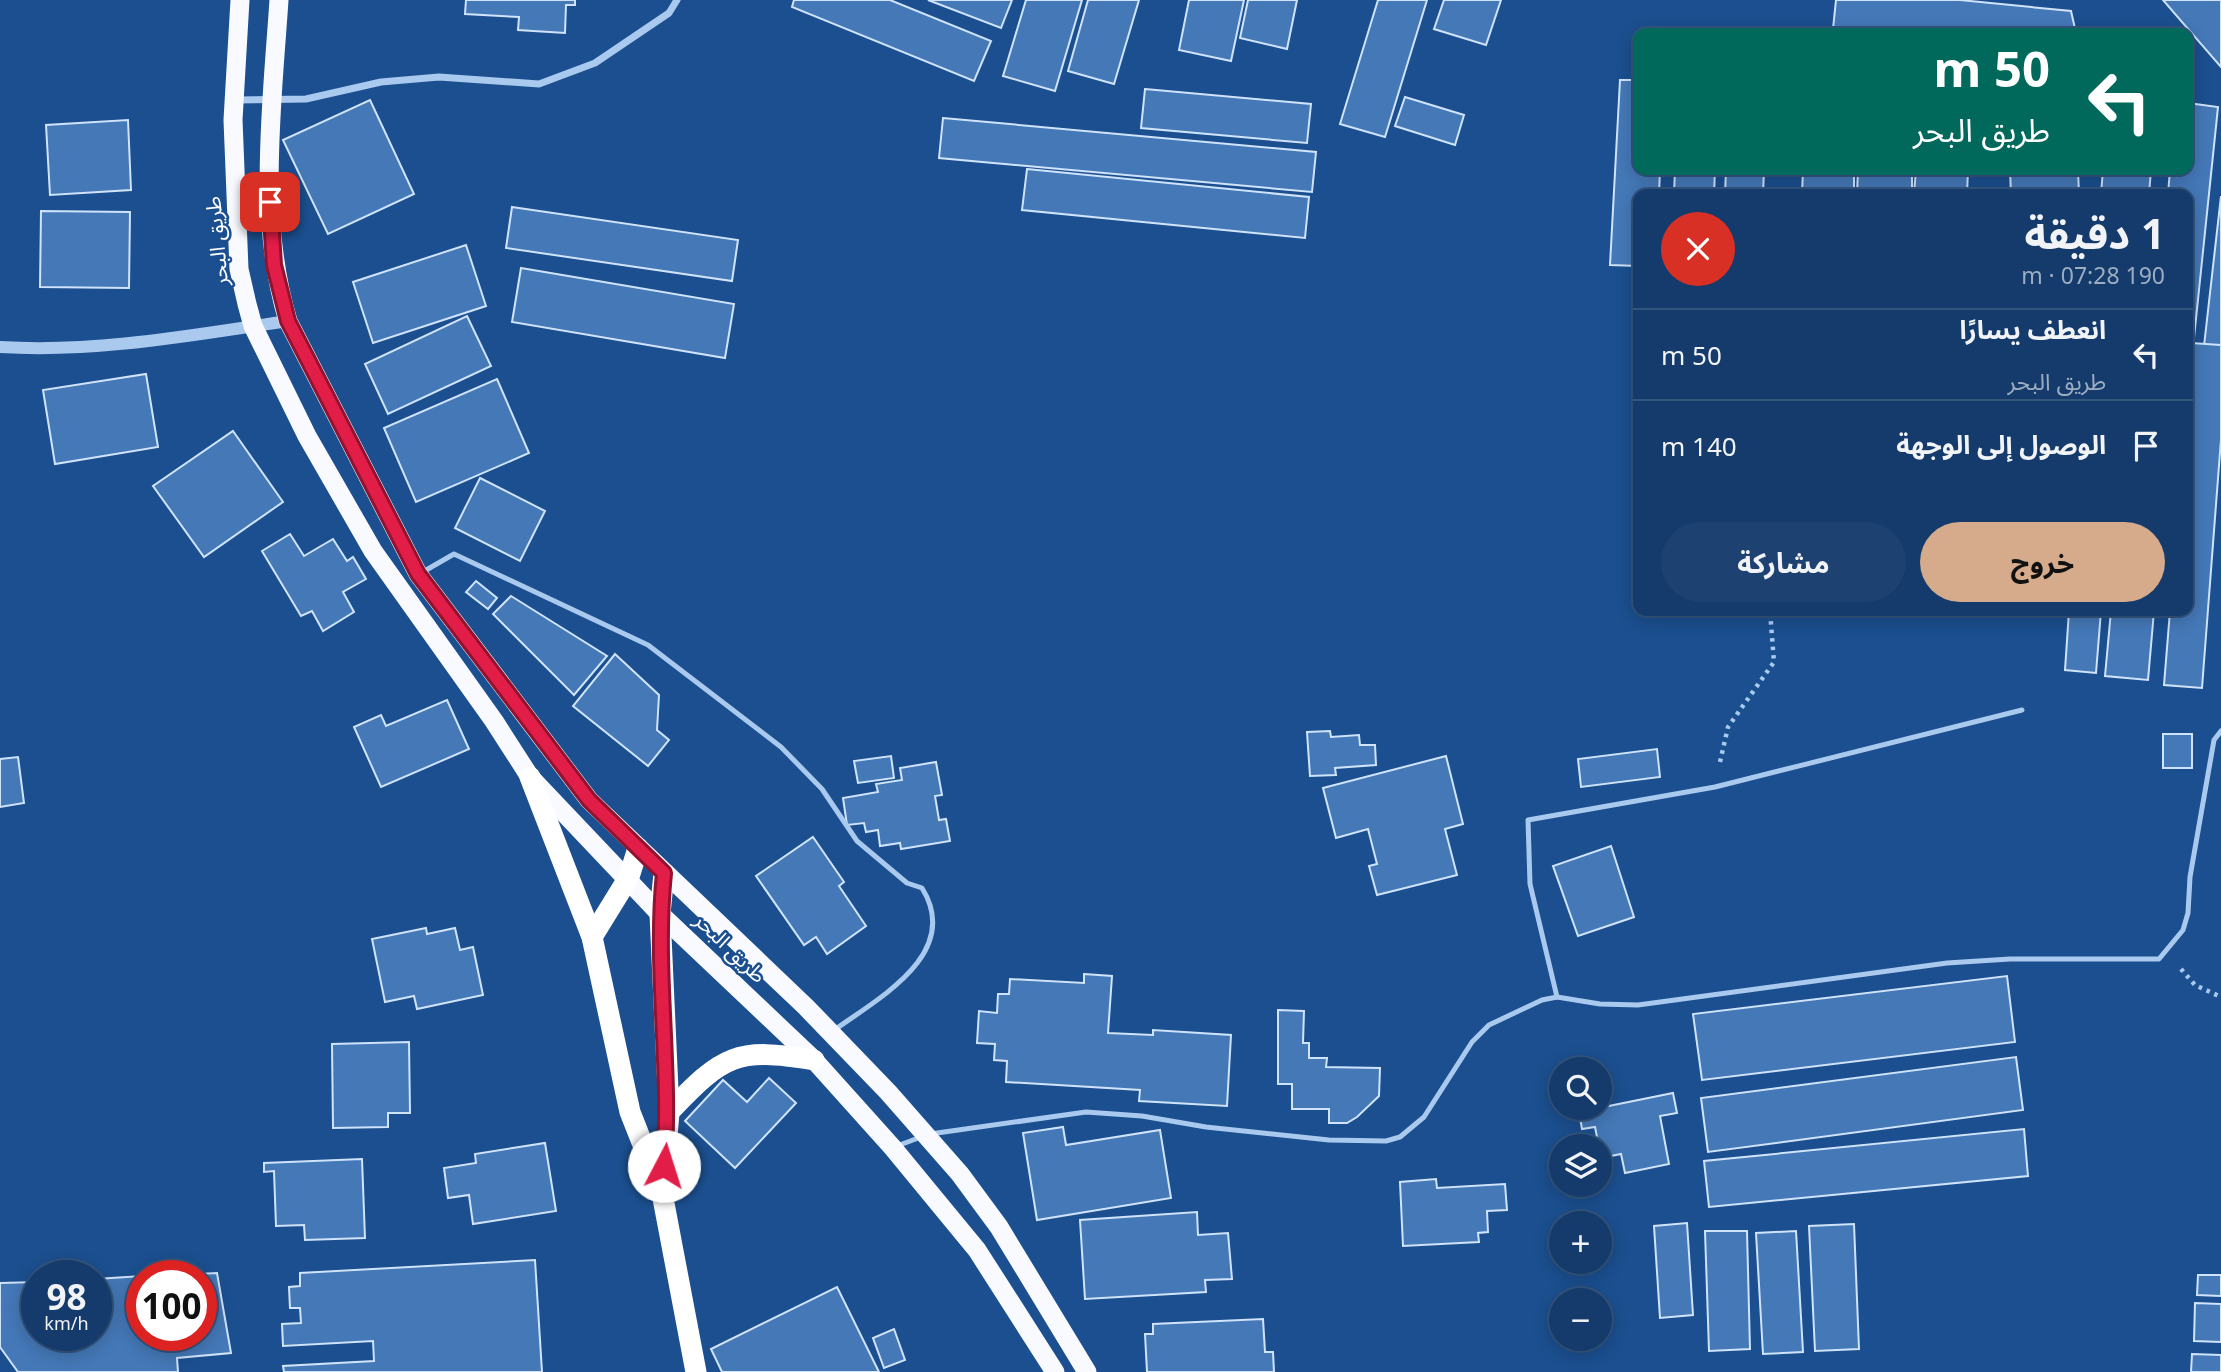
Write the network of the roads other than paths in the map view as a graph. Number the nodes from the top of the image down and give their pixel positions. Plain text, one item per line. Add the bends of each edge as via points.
1 (240, 0) edge
2 (279, 0) edge
3 (677, 0) edge
4 (234, 100) junction
5 (272, 102) junction
6 (288, 321) junction
7 (253, 326) junction
8 (0, 347) edge
9 (418, 574) junction
10 (2022, 710) dead end
11 (2221, 731) edge
12 (530, 777) junction
13 (638, 848) junction
14 (664, 873) junction
15 (629, 877) junction
16 (660, 914) junction
17 (592, 937) junction
18 (1557, 997) junction
19 (831, 1033) junction
20 (814, 1060) junction
21 (669, 1112) junction
22 (925, 1135) junction
23 (893, 1148) junction
24 (662, 1193) junction
25 (696, 1372) edge
26 (1055, 1372) edge
27 (1087, 1372) edge

1 - 4 highway, طريق البحر
2 - 5 highway, طريق البحر
3 - 5 street via 669,13 595,63 539,84 439,77 381,82
4 - 5 street
4 - 7 highway, طريق البحر via 239,269
5 - 6 highway, طريق البحر via 274,265
6 - 7 street
6 - 9 highway, طريق البحر
7 - 8 street via 65,348
7 - 12 highway, طريق البحر via 307,436 373,551
9 - 13 highway, طريق البحر via 589,800
9 - 19 lane via 454,554 648,645 781,747 822,789 857,841 907,883 922,888 932,917 926,950 903,979
10 - 18 lane via 1714,787 1528,820 1530,884
11 - 18 lane via 2214,740 2188,913 2183,930 2159,960 1947,963 1638,1005
12 - 15 highway, طريق البحر
12 - 17 highway
13 - 14 highway, طريق البحر
13 - 15 highway
14 - 16 highway
14 - 19 highway, طريق البحر
15 - 16 highway, طريق البحر
15 - 17 highway
16 - 20 highway, طريق البحر
16 - 21 highway
17 - 24 highway via 630,1112
18 - 22 lane via 1489,1025 1472,1042 1424,1117 1399,1137 1386,1141 1329,1140 1086,1112
19 - 22 highway, طريق البحر
20 - 21 highway via 768,1053 745,1055 697,1082
20 - 23 highway, طريق البحر
21 - 24 highway
22 - 23 lane
22 - 27 highway, طريق البحر via 999,1227
23 - 26 highway, طريق البحر via 977,1250
24 - 25 highway

